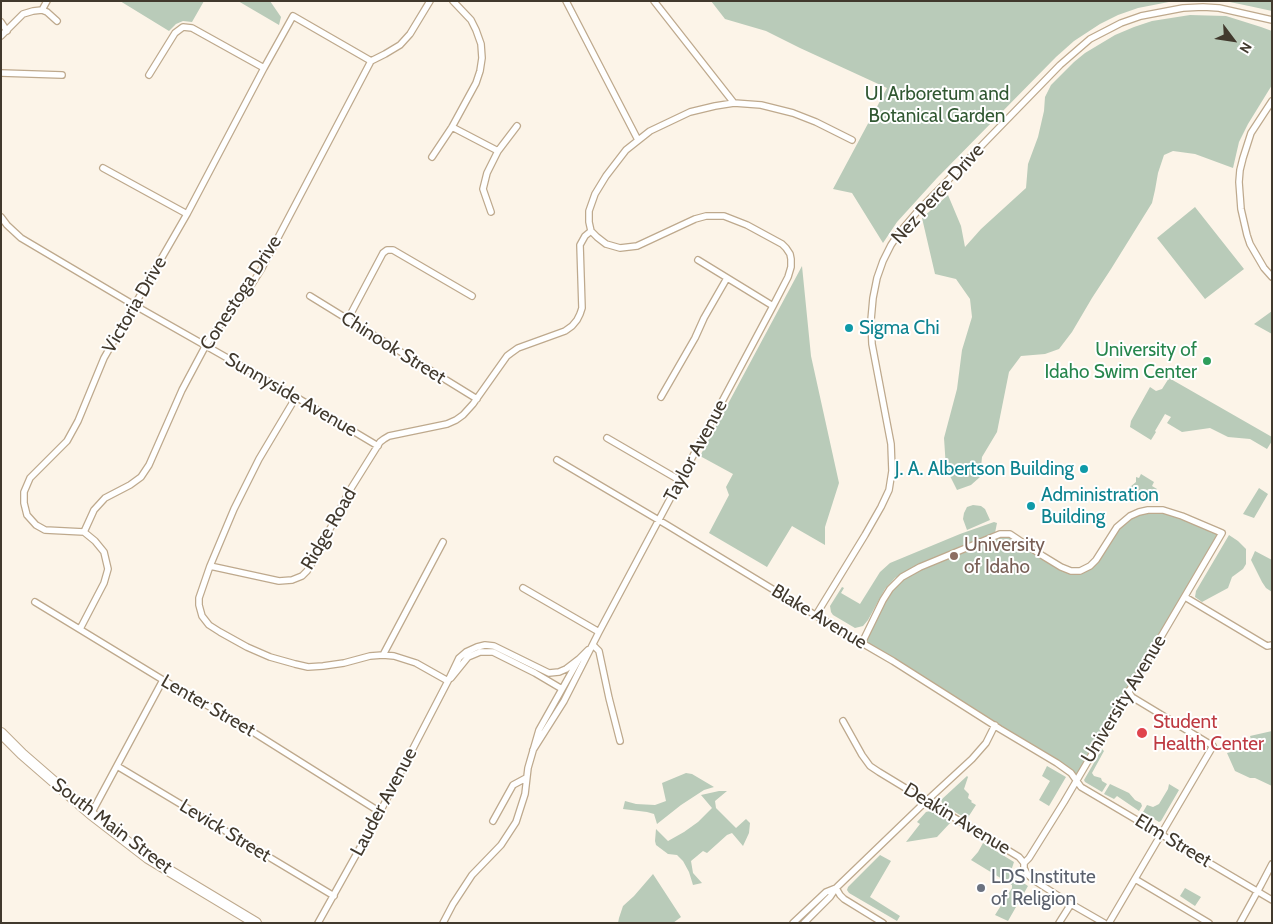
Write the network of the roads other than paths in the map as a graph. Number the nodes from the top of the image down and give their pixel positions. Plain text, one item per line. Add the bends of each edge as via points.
1 (47, 1) edge
2 (430, 1) edge
3 (453, 1) edge
4 (566, 1) edge
5 (654, 1) edge
6 (42, 10) junction
7 (1272, 20) edge
8 (57, 21) dead end
9 (1, 22) edge
10 (7, 31) junction
11 (1, 36) edge
12 (371, 61) junction
13 (264, 68) junction
14 (1, 73) edge
15 (62, 75) dead end
16 (150, 75) dead end
17 (1272, 100) edge
18 (734, 103) junction
19 (452, 126) junction
20 (517, 126) dead end
21 (638, 140) junction
22 (852, 140) dead end
23 (498, 150) junction
24 (432, 157) dead end
25 (103, 168) dead end
26 (491, 212) dead end
27 (187, 214) junction
28 (1, 217) edge
29 (591, 231) junction
30 (698, 260) dead end
31 (1272, 277) edge
32 (727, 278) junction
33 (310, 296) dead end
34 (472, 296) dead end
35 (134, 305) junction
36 (773, 306) junction
37 (348, 319) junction
38 (206, 345) junction
39 (296, 397) junction
40 (661, 397) dead end
41 (477, 399) junction
42 (606, 438) dead end
43 (378, 446) junction
44 (557, 460) dead end
45 (681, 481) junction
46 (659, 521) junction
47 (84, 532) junction
48 (443, 542) dead end
49 (210, 566) junction
50 (523, 588) dead end
51 (1185, 597) junction
52 (35, 602) dead end
53 (816, 615) junction
54 (80, 629) junction
55 (599, 632) junction
56 (862, 643) junction
57 (592, 645) junction
58 (1272, 645) edge
59 (383, 655) junction
60 (579, 659) junction
61 (576, 679) junction
62 (163, 680) junction
63 (448, 682) junction
64 (562, 688) junction
65 (1128, 691) junction
66 (843, 721) dead end
67 (996, 725) junction
68 (2, 734) edge
69 (620, 741) dead end
70 (533, 750) junction
71 (117, 766) junction
72 (526, 778) junction
73 (1075, 781) junction
74 (928, 801) junction
75 (380, 812) junction
76 (91, 814) junction
77 (493, 821) dead end
78 (1161, 834) junction
79 (1024, 863) junction
80 (1272, 864) edge
81 (1135, 879) junction
82 (836, 888) junction
83 (1258, 892) junction
84 (334, 896) junction
85 (1272, 900) edge
86 (1070, 904) junction
87 (256, 923) edge
88 (318, 923) edge
89 (443, 923) edge
90 (793, 923) edge
91 (804, 923) edge
92 (883, 923) edge
93 (1059, 923) edge
94 (1104, 923) edge
95 (1109, 923) edge
96 (1208, 923) edge
97 (1240, 923) edge

1 - 6 street
2 - 12 street via 400,45
3 - 19 street via 471,20 482,58 476,83
4 - 21 street
5 - 18 street
6 - 8 street
6 - 10 street via 23,14
7 - 53 street, Nez Perce Drive via 1219,8 1183,8 1121,23 1090,39 1059,66 899,233 877,278 871,320 872,344 891,444 889,490
9 - 10 street
10 - 11 street
12 - 13 street, Victoria Drive via 294,16
12 - 38 street, Conestoga Drive via 262,268
13 - 16 street via 192,28 183,27 175,32
13 - 27 street, Victoria Drive
14 - 15 street
17 - 31 street via 1249,139 1239,182 1241,209 1250,244
18 - 21 street via 690,112
18 - 22 street via 793,113
19 - 23 street
19 - 24 street
20 - 23 street
21 - 29 street via 626,150 595,194 588,216
23 - 26 street via 483,189
25 - 27 street
27 - 35 street, Victoria Drive
28 - 35 street, Sunnyside Avenue via 21,238
29 - 36 street, Taylor Avenue via 606,244 628,248 706,216 724,216 747,225 777,241 790,254 788,277
29 - 41 street, Ridge Road via 580,245 582,308 577,320 565,331 518,348 507,356
30 - 32 street
32 - 36 street
32 - 40 street
33 - 37 street, Chinook Street
34 - 37 street via 393,250 387,250
35 - 38 street, Sunnyside Avenue
35 - 47 street, Victoria Drive via 104,358 67,441 30,478 24,492 27,515 36,525 45,530
36 - 45 street, Taylor Avenue
37 - 41 street, Chinook Street
38 - 39 street, Sunnyside Avenue
38 - 47 street, Conestoga Drive via 149,465 130,486 105,498 94,510
39 - 43 street, Sunnyside Avenue
39 - 49 street via 259,459
41 - 43 street, Ridge Road via 456,420 389,436
42 - 45 street
43 - 49 street, Ridge Road via 350,490 316,558 302,576 279,581
44 - 46 street, Blake Avenue
45 - 46 street, Taylor Avenue
46 - 53 street, Blake Avenue
46 - 55 street, Taylor Avenue
47 - 54 street via 104,552 108,569
48 - 59 street
49 - 59 street via 199,598 202,616 220,632 247,647 281,661 308,666
50 - 55 street
51 - 56 street, University Avenue via 1222,534 1182,516 1163,510 1148,510 1130,516 1117,527 1096,560 1080,571 1061,567 1010,534 1000,534 920,567 902,577 890,589
51 - 58 street via 1267,646
51 - 65 street, University Avenue
52 - 54 street, Lenter Street
53 - 56 street, Blake Avenue
54 - 62 street, Lenter Street
55 - 57 street, Taylor Avenue
56 - 67 street, Blake Avenue
57 - 60 street, Taylor Avenue
57 - 61 street, Taylor Avenue
57 - 69 street via 599,651
59 - 63 street via 416,663
60 - 63 street, Lauder Avenue via 566,669 549,673 504,650 485,645 459,658
60 - 64 street, Taylor Avenue
61 - 64 street, Taylor Avenue
61 - 70 street, Taylor Avenue
62 - 71 street
62 - 75 street, Lenter Street
63 - 64 street, Lauder Avenue via 468,657 480,652 493,652
63 - 75 street, Lauder Avenue
64 - 70 street, Taylor Avenue via 539,730
65 - 73 street, University Avenue
65 - 78 street via 1132,697 1213,746
66 - 74 street, Deakin Avenue via 870,766
67 - 73 street, Blake Avenue via 1071,773
67 - 74 street via 986,743
68 - 76 highway, South Main Street
70 - 72 street, Taylor Avenue
71 - 76 street
71 - 84 street, Levick Street
72 - 77 street via 513,785
72 - 89 street, Taylor Avenue via 525,794 514,828 472,875
73 - 78 street, Elm Street
73 - 79 street, University Avenue
74 - 79 street, Deakin Avenue via 1019,856
74 - 82 street
75 - 84 street, Lauder Avenue
76 - 87 highway, South Main Street via 148,858
78 - 81 street
78 - 83 street, Elm Street
79 - 86 street, Deakin Avenue via 1027,874
80 - 83 street
81 - 95 street
81 - 96 street
82 - 90 street via 826,892
82 - 91 street
82 - 92 street via 844,900
83 - 85 street, Elm Street
83 - 97 street
84 - 88 street, Lauder Avenue
86 - 93 street
86 - 94 street, Deakin Avenue

